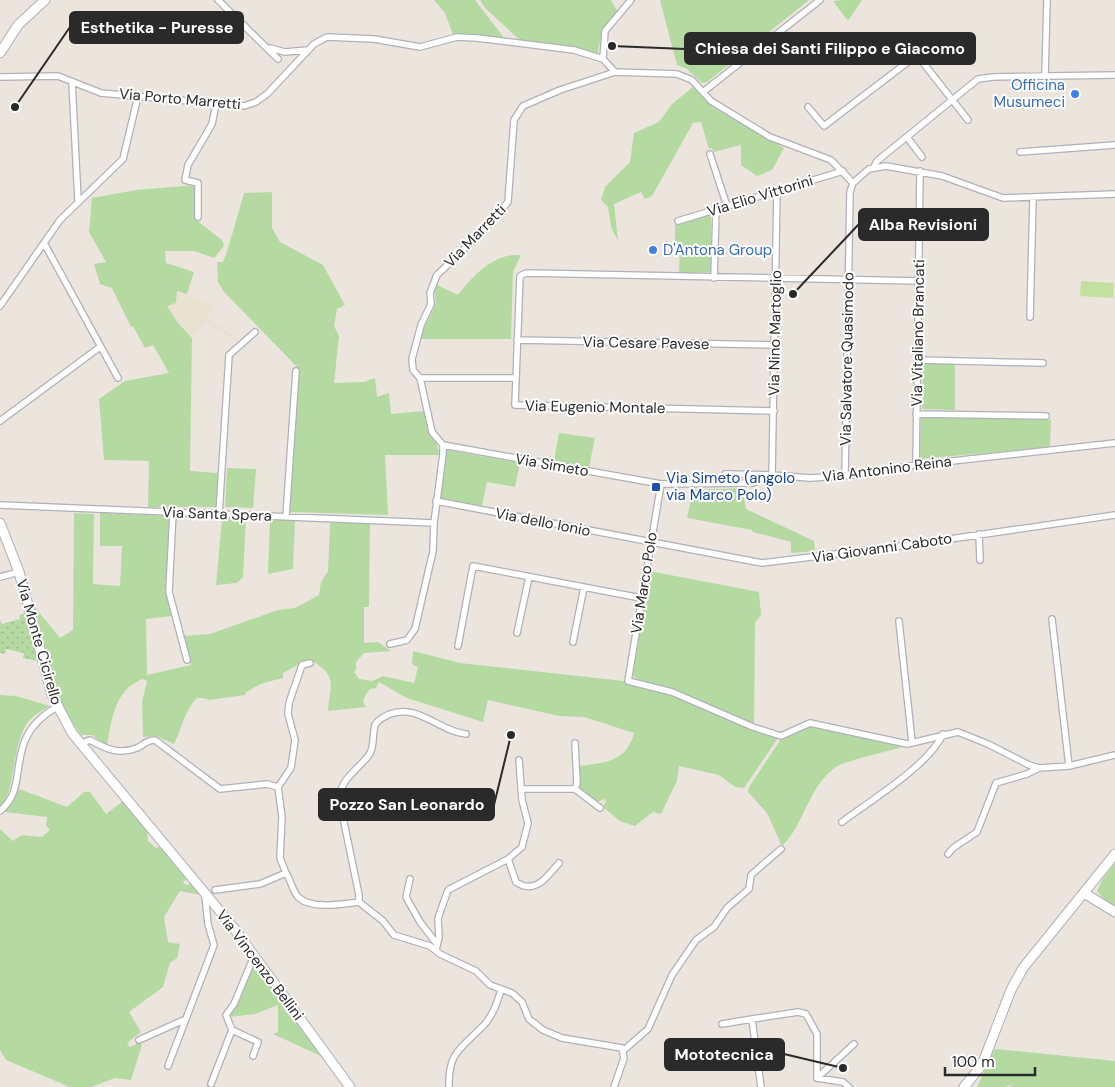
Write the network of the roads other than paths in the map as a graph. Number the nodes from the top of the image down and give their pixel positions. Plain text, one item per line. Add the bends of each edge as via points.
1 (44, 0) edge
2 (218, 0) edge
3 (631, 0) edge
4 (820, 0) edge
5 (1047, 0) edge
6 (266, 46) junction
7 (308, 50) junction
8 (0, 54) edge
9 (278, 59) dead end
10 (603, 59) junction
11 (615, 72) junction
12 (1115, 75) edge
13 (1045, 76) junction
14 (0, 77) edge
15 (72, 82) junction
16 (703, 92) junction
17 (138, 96) junction
18 (952, 101) junction
19 (216, 104) junction
20 (808, 107) dead end
21 (968, 120) dead end
22 (907, 137) junction
23 (1115, 145) edge
24 (1020, 152) dead end
25 (710, 154) dead end
26 (922, 157) dead end
27 (874, 167) junction
28 (843, 171) junction
29 (920, 171) junction
30 (853, 183) junction
31 (778, 191) junction
32 (1115, 194) edge
33 (1033, 198) junction
34 (78, 200) junction
35 (727, 206) junction
36 (716, 210) junction
37 (198, 217) dead end
38 (678, 221) dead end
39 (44, 243) junction
40 (714, 278) junction
41 (776, 278) junction
42 (848, 280) junction
43 (919, 281) junction
44 (0, 306) edge
45 (1030, 318) dead end
46 (255, 332) dead end
47 (517, 340) junction
48 (775, 345) junction
49 (100, 347) junction
50 (917, 360) junction
51 (1043, 363) dead end
52 (296, 371) dead end
53 (118, 378) dead end
54 (420, 378) junction
55 (516, 378) junction
56 (774, 411) junction
57 (916, 414) junction
58 (1046, 416) dead end
59 (0, 421) edge
60 (1115, 443) edge
61 (443, 445) junction
62 (916, 465) junction
63 (726, 474) dead end
64 (772, 475) junction
65 (845, 476) junction
66 (661, 484) junction
67 (436, 501) junction
68 (0, 505) edge
69 (173, 512) junction
70 (219, 514) junction
71 (1115, 515) edge
72 (286, 516) junction
73 (0, 522) edge
74 (434, 523) junction
75 (979, 534) junction
76 (650, 543) junction
77 (980, 560) dead end
78 (20, 572) junction
79 (0, 577) edge
80 (529, 577) junction
81 (584, 587) junction
82 (641, 598) junction
83 (1052, 619) dead end
84 (899, 620) dead end
85 (517, 633) dead end
86 (573, 642) dead end
87 (390, 644) dead end
88 (458, 646) dead end
89 (187, 660) dead end
90 (310, 663) dead end
91 (57, 707) junction
92 (466, 734) dead end
93 (944, 734) junction
94 (912, 742) junction
95 (575, 743) dead end
96 (80, 744) junction
97 (1115, 755) edge
98 (520, 760) dead end
99 (1069, 766) junction
100 (1039, 768) junction
101 (278, 787) junction
102 (575, 788) junction
103 (522, 789) junction
104 (600, 808) dead end
105 (0, 811) edge
106 (842, 822) dead end
107 (166, 847) joint
108 (781, 849) dead end
109 (948, 854) dead end
110 (1115, 854) edge
111 (508, 859) junction
112 (558, 863) dead end
113 (286, 873) junction
114 (410, 879) dead end
115 (215, 890) dead end
116 (205, 892) junction
117 (1084, 893) junction
118 (359, 902) junction
119 (1115, 912) edge
120 (436, 947) junction
121 (254, 956) junction
122 (501, 990) junction
123 (186, 1019) junction
124 (752, 1019) junction
125 (722, 1024) dead end
126 (232, 1030) junction
127 (140, 1040) dead end
128 (854, 1044) dead end
129 (624, 1050) junction
130 (253, 1056) dead end
131 (168, 1066) dead end
132 (817, 1078) junction
133 (211, 1084) dead end
134 (350, 1087) edge
135 (449, 1087) edge
136 (614, 1087) edge
137 (761, 1087) edge
138 (849, 1087) edge
139 (964, 1087) edge

1 - 8 street via 18,25
2 - 6 street
3 - 10 street via 605,31
4 - 16 street
5 - 13 street
6 - 7 street via 285,52
6 - 9 street
7 - 10 street, Via Porto Marretti via 327,37 374,39 420,47 457,36 574,50
7 - 19 street, Via Porto Marretti via 282,81 256,102 244,106
10 - 11 street
11 - 16 street, Via Marretti via 677,74 692,80
11 - 54 street, Via Marretti via 523,106 514,120 508,202 437,275 430,293 431,304 412,359 413,370
12 - 13 street
13 - 18 street via 978,79
14 - 15 street, Via Porto Marretti via 50,75
15 - 17 street, Via Porto Marretti via 101,93
15 - 34 street
16 - 28 street, Via Marretti via 711,101 770,136 827,158
17 - 19 street, Via Porto Marretti
17 - 34 street via 123,159
18 - 20 street via 917,55 824,126
18 - 21 street
18 - 22 street
19 - 37 street via 212,124 188,165 184,180 198,184
22 - 26 street
22 - 27 street
23 - 24 street
25 - 35 street
27 - 29 street
27 - 30 street
28 - 30 street, Via Marretti
28 - 31 street, Via Elio Vittorini
29 - 33 street via 1003,198
29 - 43 street, Via Vitaliano Brancati
30 - 42 street, Via Salvatore Quasimodo via 850,192
31 - 35 street, Via Elio Vittorini
31 - 41 street, Via Nino Martoglio
32 - 33 street
33 - 45 street
34 - 39 street
35 - 36 street, Via Elio Vittorini
36 - 38 street, Via Elio Vittorini
36 - 40 street
39 - 44 street
39 - 49 street
40 - 41 street
40 - 47 street, Via Eugenio Montale via 526,273 520,276
41 - 42 street
41 - 48 street, Via Nino Martoglio
42 - 43 street
42 - 65 street, Via Salvatore Quasimodo
43 - 50 street, Via Vitaliano Brancati
46 - 70 street via 229,355
47 - 48 street, Via Cesare Pavese
47 - 55 street, Via Eugenio Montale
48 - 56 street, Via Nino Martoglio
49 - 53 street
49 - 59 street
50 - 51 street
50 - 57 street, Via Vitaliano Brancati
52 - 72 street
54 - 55 street
54 - 61 street, Via Marretti via 432,432
55 - 56 street, Via Eugenio Montale via 516,405
56 - 64 street, Via Nino Martoglio
57 - 58 street
57 - 62 street, Via Vitaliano Brancati
60 - 62 street, Via Antonino Reina
61 - 66 street, Via Simeto
61 - 67 street
62 - 65 street, Via Antonino Reina
63 - 64 street
64 - 65 street, Via Antonino Reina
64 - 66 street, Via Antonino Reina via 753,483
66 - 76 street, Via Marco Polo
67 - 74 street
67 - 76 street, Via dello Ionio
68 - 69 street, Via Santa Spera
69 - 70 street, Via Santa Spera
69 - 89 street via 169,592
70 - 72 street, Via Santa Spera
71 - 75 street, Via Giovanni Caboto
72 - 74 street, Via Santa Spera
73 - 78 street, Via Monte Cicirello
74 - 87 street via 433,551 415,629 407,640
75 - 76 street, Via Giovanni Caboto via 762,563
75 - 77 street
76 - 82 street, Via Marco Polo
78 - 79 street
78 - 91 street, Via Monte Cicirello via 48,684
80 - 81 street
80 - 85 street
80 - 88 street via 473,566
81 - 82 street
81 - 86 street
82 - 94 street, Via Marco Polo via 628,681 672,692 782,736 816,723 857,735 907,744
83 - 99 street
84 - 94 street
90 - 101 street via 302,665 290,695 288,714 296,740 291,768
91 - 96 street, Via Monte Cicirello
91 - 105 street via 45,713 28,730 19,749 14,794
92 - 118 street via 449,730 414,712 397,712 382,718 376,725 370,753 340,787 339,798
93 - 94 street
93 - 100 street via 958,732 969,735
93 - 106 street via 920,762
95 - 102 street
96 - 101 street via 90,740 106,750 124,752 155,740 220,789 267,784
96 - 107 street, Via Monte Cicirello
97 - 99 street
98 - 103 street
99 - 100 street
100 - 109 street via 996,783 977,832
101 - 113 street via 282,817 280,858
102 - 103 street
102 - 104 street
103 - 111 street via 528,829 522,847
107 - 116 street, Via Vincenzo Bellini
108 - 129 street via 750,875 749,889 727,908 714,927 696,940 672,975 648,1030
110 - 117 street
111 - 112 street via 516,882 531,887 541,883
111 - 120 street via 448,890 438,918
113 - 115 street via 260,884
113 - 118 street via 298,896 307,902
114 - 120 street via 406,897
116 - 121 street, Via Vincenzo Bellini
116 - 123 street via 214,945
117 - 119 street
117 - 139 street via 1023,968 984,1060
118 - 120 street via 383,921 394,935
120 - 122 street
121 - 126 street via 234,1004 226,1015
121 - 134 street, Via Vincenzo Bellini
122 - 129 street via 512,993 522,1002 529,1019 543,1030 562,1038 617,1046
122 - 135 street via 489,1018 458,1050 449,1074
123 - 127 street
123 - 131 street
124 - 125 street
124 - 132 street via 798,1012 806,1014 817,1034
124 - 137 street
126 - 130 street via 258,1042
126 - 133 street
128 - 132 street
129 - 136 street
132 - 138 street via 843,1082

